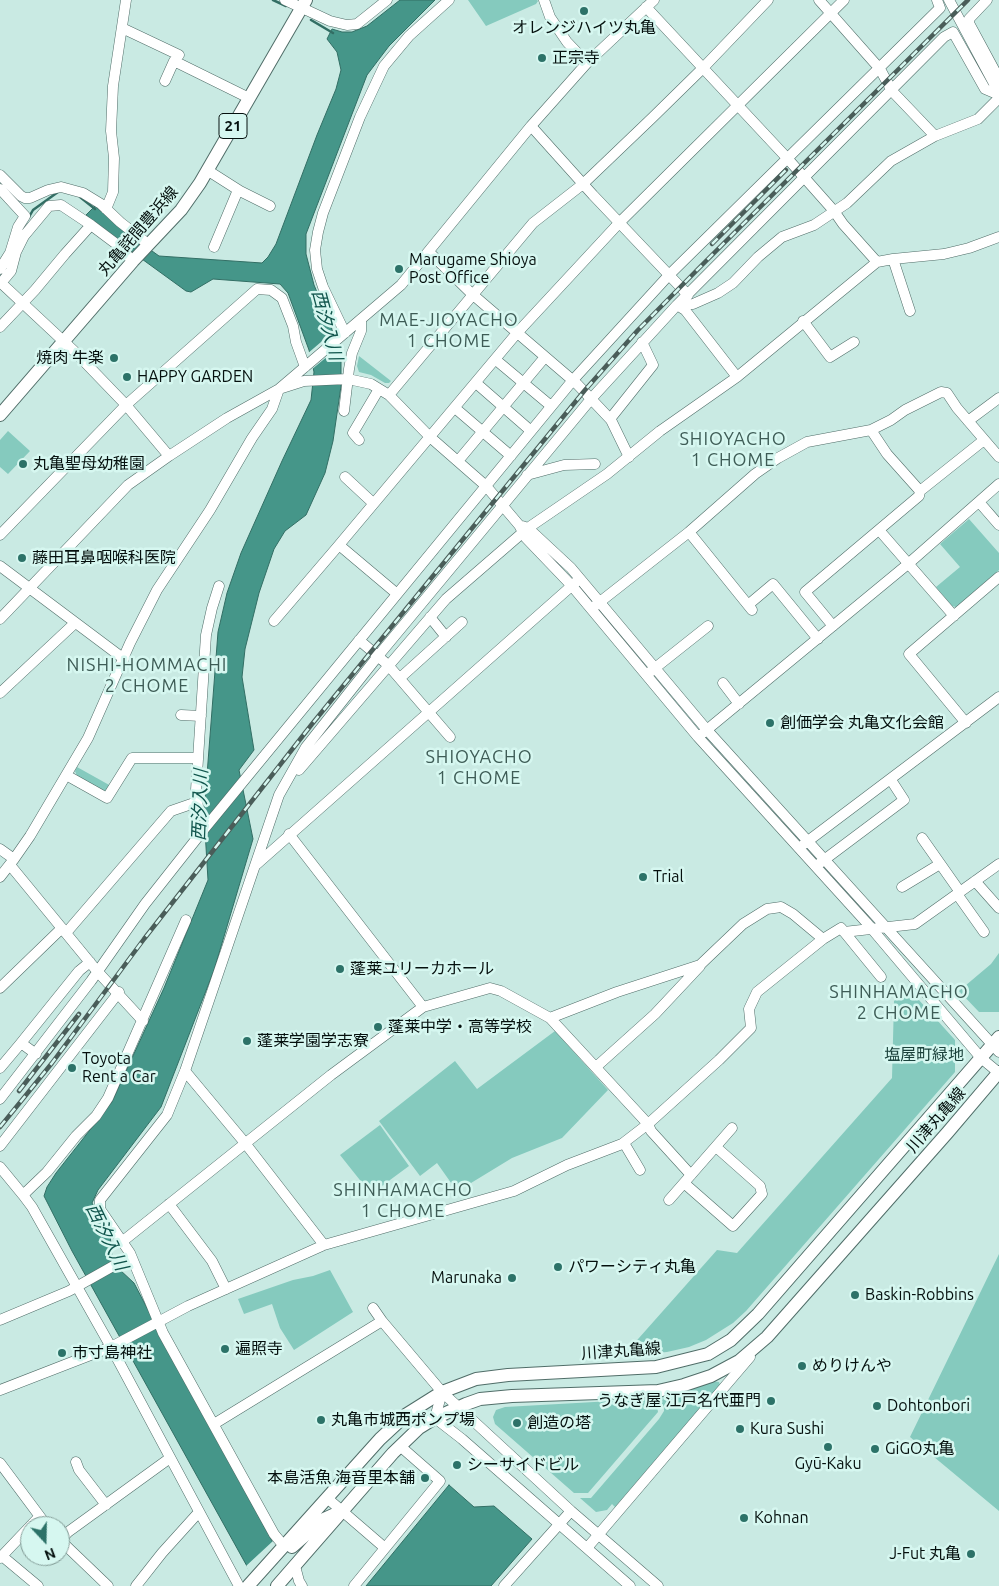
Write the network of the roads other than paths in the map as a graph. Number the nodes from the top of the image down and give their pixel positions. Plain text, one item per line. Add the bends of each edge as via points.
1 (126, 0) edge
2 (285, 0) edge
3 (388, 0) edge
4 (449, 0) edge
5 (544, 0) edge
6 (654, 0) edge
7 (768, 0) edge
8 (819, 0) edge
9 (844, 0) edge
10 (937, 0) edge
11 (949, 0) edge
12 (987, 0) edge
13 (303, 4) edge
14 (646, 7) junction
15 (830, 14) junction
16 (122, 28) junction
17 (179, 55) dead end
18 (587, 63) junction
19 (702, 69) junction
20 (880, 69) junction
21 (166, 81) dead end
22 (999, 85) edge
23 (892, 90) junction
24 (999, 95) edge
25 (248, 98) junction
26 (737, 106) junction
27 (531, 126) junction
28 (935, 136) junction
29 (787, 158) junction
30 (208, 170) junction
31 (0, 175) edge
32 (805, 179) junction
33 (583, 184) junction
34 (0, 189) edge
35 (238, 190) junction
36 (270, 206) dead end
37 (106, 209) junction
38 (834, 211) junction
39 (620, 222) junction
40 (91, 226) junction
41 (999, 237) edge
42 (148, 244) junction
43 (214, 247) dead end
44 (429, 252) junction
45 (893, 259) junction
46 (133, 261) junction
47 (878, 262) junction
48 (0, 269) edge
49 (669, 274) junction
50 (1, 282) edge
51 (472, 294) junction
52 (688, 295) junction
53 (22, 304) junction
54 (677, 305) junction
55 (910, 311) dead end
56 (361, 319) junction
57 (803, 321) junction
58 (0, 327) edge
59 (517, 333) junction
60 (343, 335) junction
61 (64, 340) junction
62 (642, 342) junction
63 (854, 342) dead end
64 (545, 357) junction
65 (496, 360) junction
66 (306, 366) junction
67 (737, 377) junction
68 (346, 379) junction
69 (574, 380) junction
70 (523, 383) junction
71 (476, 384) junction
72 (279, 389) junction
73 (379, 389) junction
74 (389, 395) junction
75 (591, 398) junction
76 (999, 398) edge
77 (126, 405) junction
78 (551, 406) junction
79 (503, 407) junction
80 (455, 408) junction
81 (344, 411) dead end
82 (0, 415) edge
83 (610, 419) junction
84 (968, 421) junction
85 (871, 430) junction
86 (483, 431) junction
87 (531, 432) junction
88 (430, 437) junction
89 (360, 440) dead end
90 (984, 440) junction
91 (169, 456) junction
92 (511, 456) junction
93 (629, 457) junction
94 (999, 457) edge
95 (458, 461) junction
96 (594, 464) dead end
97 (527, 475) junction
98 (345, 478) dead end
99 (999, 484) edge
100 (486, 486) junction
101 (920, 491) junction
102 (979, 502) junction
103 (373, 503) junction
104 (501, 506) junction
105 (999, 525) edge
106 (523, 528) junction
107 (879, 530) junction
108 (688, 532) junction
109 (0, 535) edge
110 (339, 545) junction
111 (908, 564) junction
112 (0, 566) edge
113 (997, 582) edge
114 (576, 583) junction
115 (219, 586) dead end
116 (29, 588) junction
117 (396, 593) junction
118 (595, 605) junction
119 (954, 616) junction
120 (430, 617) junction
121 (0, 619) edge
122 (274, 621) dead end
123 (462, 622) dead end
124 (74, 623) junction
125 (708, 626) dead end
126 (833, 626) junction
127 (446, 637) junction
128 (818, 639) junction
129 (359, 640) junction
130 (378, 656) junction
131 (124, 659) junction
132 (388, 665) junction
133 (655, 668) junction
134 (646, 675) junction
135 (400, 678) junction
136 (723, 684) dead end
137 (0, 693) edge
138 (999, 697) edge
139 (739, 704) junction
140 (428, 713) junction
141 (181, 714) dead end
142 (201, 716) junction
143 (966, 723) junction
144 (707, 730) junction
145 (450, 737) dead end
146 (698, 737) junction
147 (198, 758) junction
148 (66, 775) junction
149 (891, 780) junction
150 (279, 795) junction
151 (197, 802) junction
152 (199, 815) dead end
153 (290, 834) junction
154 (922, 838) dead end
155 (808, 840) junction
156 (798, 848) junction
157 (0, 849) edge
158 (824, 860) junction
159 (12, 862) junction
160 (256, 864) junction
161 (940, 864) junction
162 (999, 864) edge
163 (815, 867) junction
164 (0, 877) edge
165 (975, 881) junction
166 (902, 887) dead end
167 (959, 893) junction
168 (999, 908) edge
169 (186, 920) dead end
170 (886, 928) junction
171 (872, 930) junction
172 (64, 931) junction
173 (844, 932) junction
174 (984, 932) dead end
175 (823, 939) junction
176 (90, 962) junction
177 (700, 965) junction
178 (97, 970) junction
179 (881, 977) dead end
180 (0, 988) edge
181 (118, 992) junction
182 (423, 1007) junction
183 (550, 1018) junction
184 (143, 1021) junction
185 (21, 1043) junction
186 (997, 1045) edge
187 (36, 1054) junction
188 (981, 1058) junction
189 (0, 1068) edge
190 (596, 1068) junction
191 (185, 1071) junction
192 (999, 1073) edge
193 (0, 1098) edge
194 (648, 1124) junction
195 (732, 1128) dead end
196 (245, 1143) junction
197 (624, 1143) junction
198 (0, 1146) edge
199 (716, 1147) junction
200 (0, 1167) edge
201 (640, 1170) dead end
202 (687, 1179) junction
203 (23, 1195) junction
204 (669, 1200) dead end
205 (168, 1204) junction
206 (123, 1241) junction
207 (324, 1245) junction
208 (131, 1256) junction
209 (76, 1288) junction
210 (226, 1289) junction
211 (373, 1308) dead end
212 (0, 1320) edge
213 (382, 1321) junction
214 (158, 1322) junction
215 (767, 1337) junction
216 (114, 1346) junction
217 (0, 1390) edge
218 (442, 1392) junction
219 (458, 1407) junction
220 (435, 1418) junction
221 (214, 1424) junction
222 (400, 1446) junction
223 (170, 1458) junction
224 (76, 1462) dead end
225 (1, 1465) edge
226 (327, 1498) junction
227 (106, 1505) junction
228 (342, 1511) junction
229 (571, 1511) junction
230 (199, 1512) junction
231 (38, 1516) edge
232 (558, 1524) junction
233 (70, 1531) edge
234 (20, 1534) edge
235 (598, 1534) junction
236 (385, 1548) junction
237 (587, 1548) junction
238 (284, 1549) junction
239 (70, 1550) edge
240 (2, 1553) edge
241 (292, 1569) junction
242 (253, 1585) edge
243 (654, 1585) edge
244 (38, 1586) edge
245 (108, 1586) edge
246 (136, 1586) edge
247 (239, 1586) edge
248 (277, 1586) edge
249 (302, 1586) edge
250 (354, 1586) edge
251 (504, 1586) edge
252 (630, 1586) edge

1 - 16 street
2 - 13 street
3 - 13 street via 357,24 347,25 335,23
4 - 60 street via 409,36 384,66 360,117 323,213 315,250 317,269
5 - 18 street via 550,17 567,42
6 - 14 street
7 - 19 street
8 - 15 street
9 - 15 street
10 - 20 street via 940,8
11 - 24 street
12 - 22 street via 969,23 997,75
13 - 25 main road, 丸亀詫間豊浜線 / 21
14 - 18 street
14 - 19 street
15 - 20 street
15 - 26 street
16 - 17 street via 160,42
16 - 37 street via 110,130 114,158 113,192
18 - 27 street
19 - 26 street
19 - 33 street
20 - 23 street
20 - 29 street
21 - 25 street via 174,60
23 - 24 street via 944,37 953,32 985,89
23 - 28 street
23 - 32 street
24 - 28 street via 978,119
25 - 30 main road, 丸亀詫間豊浜線 / 21
26 - 29 street
26 - 39 street
27 - 33 street
27 - 44 street
28 - 38 street via 891,161 847,203
29 - 32 street
29 - 49 street
30 - 35 street
30 - 42 main road, 丸亀詫間豊浜線 / 21 via 182,210
31 - 37 street via 25,198 61,186 84,193
32 - 38 street
32 - 52 street
33 - 39 street
33 - 51 street via 533,223
34 - 48 street via 25,216
35 - 36 street
35 - 43 street
37 - 42 street
38 - 47 street
38 - 54 street via 814,225 782,237 718,293 693,304
39 - 49 street
39 - 59 street
40 - 46 street
40 - 50 street via 61,205 49,206 24,236 11,271
40 - 53 street
41 - 45 street via 944,254
42 - 46 main road, 丸亀詫間豊浜線 / 21
44 - 51 street
44 - 56 street via 401,285
45 - 47 street
45 - 55 street
46 - 61 main road, 丸亀詫間豊浜線 / 21
47 - 57 street
49 - 52 street
49 - 69 street
50 - 53 street
51 - 59 street
51 - 74 street
52 - 54 street
53 - 58 street
53 - 61 street
54 - 62 street
54 - 67 street via 686,310
56 - 60 street
56 - 68 street
57 - 63 street via 830,357
57 - 67 street
59 - 64 street
59 - 65 street
60 - 66 street
61 - 77 street
61 - 82 main road, 丸亀詫間豊浜線 / 21
62 - 75 street
62 - 83 street via 654,365
64 - 69 street
64 - 70 street
65 - 70 street
65 - 71 street
66 - 72 street
66 - 77 street via 282,298 271,290 257,289
67 - 93 street
68 - 72 street via 309,381
68 - 73 street
68 - 81 street
69 - 75 street
69 - 78 street
70 - 78 street
70 - 79 street
71 - 79 street
71 - 80 street
72 - 91 street
72 - 131 street via 272,409 157,590
73 - 74 street
73 - 89 street via 353,433
74 - 88 street
75 - 83 street
75 - 97 street
76 - 84 street
77 - 91 street
77 - 109 street
78 - 87 street
79 - 86 street
79 - 87 street
80 - 86 street
80 - 88 street
83 - 93 street
84 - 85 street via 947,393 941,392
84 - 90 street
85 - 101 street via 887,454
85 - 108 street via 806,442 755,474
86 - 92 street
86 - 95 street
87 - 92 street
88 - 95 street
88 - 103 street
90 - 94 street
90 - 101 street
91 - 116 street via 128,485
92 - 100 street
93 - 106 street via 577,495
95 - 100 street
96 - 97 street via 564,465
97 - 104 street
98 - 103 street
99 - 102 street
100 - 104 street
100 - 117 street
101 - 107 street via 919,496
102 - 105 street
102 - 111 street
103 - 110 street
104 - 106 street
104 - 130 street
106 - 114 street via 526,538
106 - 120 street
107 - 111 street
107 - 126 street via 805,592
108 - 118 street
108 - 128 street via 750,608 773,584
110 - 117 street
110 - 122 street
111 - 119 street
111 - 126 street
112 - 116 street
113 - 119 street
114 - 118 street
114 - 140 street
115 - 142 street via 206,634
116 - 121 street
116 - 124 street
117 - 129 street
118 - 133 street
118 - 134 street
119 - 143 street via 909,654
120 - 127 street
120 - 132 street
123 - 127 street
124 - 131 street
124 - 137 street
125 - 133 street
126 - 128 street
127 - 135 street
128 - 139 street
129 - 130 street
129 - 178 street via 205,828
130 - 132 street
130 - 150 street via 306,747
131 - 148 street via 88,738
132 - 135 street
132 - 150 street
133 - 134 street
133 - 144 street
134 - 146 street
135 - 140 street
136 - 139 street
138 - 143 street
139 - 144 street
140 - 145 street
140 - 153 street
141 - 142 street
142 - 147 street
143 - 149 street
144 - 146 street
144 - 155 street
146 - 156 street
147 - 148 street via 132,758 107,798
147 - 151 street
148 - 159 street
149 - 155 street
149 - 158 street via 904,800
150 - 160 street
151 - 152 street
151 - 172 street via 171,811
153 - 160 street
153 - 182 street
154 - 161 street
155 - 156 street
155 - 158 street
156 - 163 street
157 - 159 street
158 - 163 street
158 - 170 street
159 - 164 street
159 - 172 street
160 - 191 street
161 - 166 street
161 - 167 street
162 - 165 street
163 - 171 street
165 - 167 street
165 - 168 street
167 - 170 street via 916,924
167 - 174 street
169 - 184 street
170 - 171 street
170 - 186 street
171 - 173 street
171 - 188 street
172 - 176 street
172 - 180 street
173 - 175 street via 840,928
173 - 179 street
175 - 177 street via 781,907 767,909 743,924
175 - 194 street via 757,992 749,1009 751,1028
176 - 178 street
176 - 185 street via 79,971
177 - 183 street
177 - 190 street via 655,1014
178 - 181 street
178 - 187 street
181 - 184 street
181 - 198 street
182 - 183 street via 490,988
182 - 196 street
183 - 190 street
184 - 203 street via 108,1098 96,1116
185 - 187 street
185 - 189 street
186 - 188 main road, 川津丸亀線
187 - 193 street
188 - 192 street
188 - 218 main road, 川津丸亀線 via 758,1314 731,1340 708,1354 656,1367 508,1375 476,1379
190 - 194 street
191 - 196 street
191 - 206 street via 167,1115 100,1200 100,1210
192 - 215 main road, 川津丸亀線
194 - 197 street
194 - 202 street
195 - 199 street
196 - 205 street
196 - 207 street
197 - 201 street
197 - 207 street via 514,1191
199 - 202 street
199 - 202 street via 760,1186 762,1194 733,1226
200 - 203 street
202 - 204 street
203 - 209 street
205 - 206 street
205 - 210 street via 212,1261
206 - 208 street
207 - 210 street
208 - 209 street
208 - 214 street
209 - 212 street
209 - 216 street
210 - 214 street
211 - 213 street
213 - 218 street
213 - 221 street
214 - 216 street
214 - 221 street
215 - 219 main road, 川津丸亀線 via 739,1361 711,1376 658,1391 512,1396 480,1399
215 - 235 street
216 - 217 street
216 - 223 street
218 - 219 street
218 - 220 street
218 - 226 main road, 川津丸亀線 via 407,1414
219 - 220 main road, 川津丸亀線
219 - 229 street
220 - 222 main road, 川津丸亀線
220 - 232 street
221 - 238 street
222 - 228 main road, 川津丸亀線
222 - 236 street via 440,1481
223 - 227 street
223 - 230 street
224 - 227 street
225 - 231 street
226 - 228 street
226 - 238 main road, 川津丸亀線
227 - 233 street
228 - 236 street
228 - 238 main road via 324,1519
228 - 241 main road, 川津丸亀線
229 - 232 street
229 - 235 street
230 - 246 street
230 - 247 street
232 - 237 street
232 - 251 street
234 - 240 street
235 - 237 street
235 - 243 street
236 - 250 street
237 - 252 street
238 - 242 main road, 川津丸亀線
239 - 245 street
240 - 244 street
241 - 248 main road, 川津丸亀線
241 - 249 street

